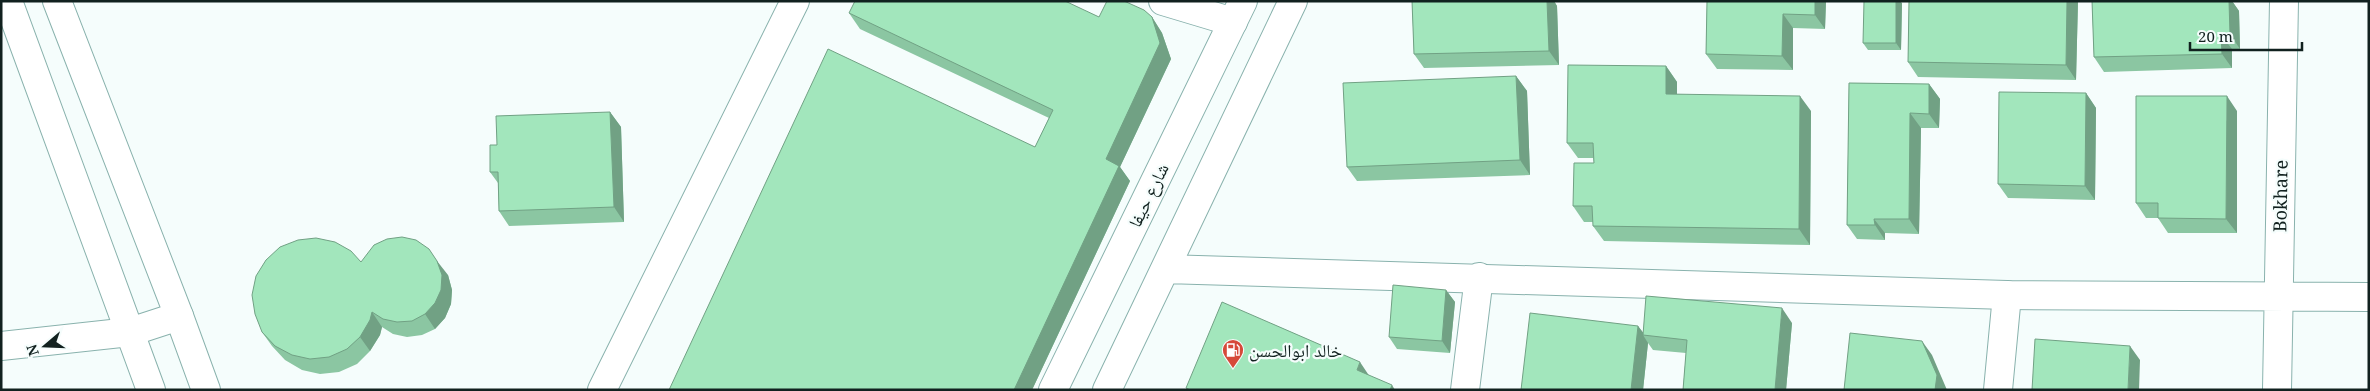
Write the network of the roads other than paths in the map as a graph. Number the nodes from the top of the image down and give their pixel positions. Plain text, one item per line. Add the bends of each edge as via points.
1 (8, 1) edge
2 (57, 1) edge
3 (795, 1) edge
4 (1163, 1) edge
5 (1293, 1) edge
6 (2284, 1) edge
7 (1238, 12) edge
8 (1165, 269) junction
9 (1479, 277) junction
10 (2007, 295) junction
11 (2279, 296) junction
12 (2369, 297) edge
13 (179, 316) junction
14 (130, 332) junction
15 (1, 346) edge
16 (151, 390) edge
17 (206, 390) edge
18 (602, 390) edge
19 (1053, 390) edge
20 (1107, 390) edge
21 (1465, 390) edge
22 (1998, 390) edge
23 (2276, 390) edge

1 - 14 street
2 - 13 street
3 - 18 street
4 - 7 street
5 - 8 street
6 - 11 street, Bokhare
7 - 19 street, شارع حيفا
8 - 9 street
8 - 20 street
9 - 10 street
9 - 21 street
10 - 11 street
10 - 22 street
11 - 12 street
11 - 23 street, Bokhare
13 - 14 street
13 - 17 street
14 - 15 street
14 - 16 street

